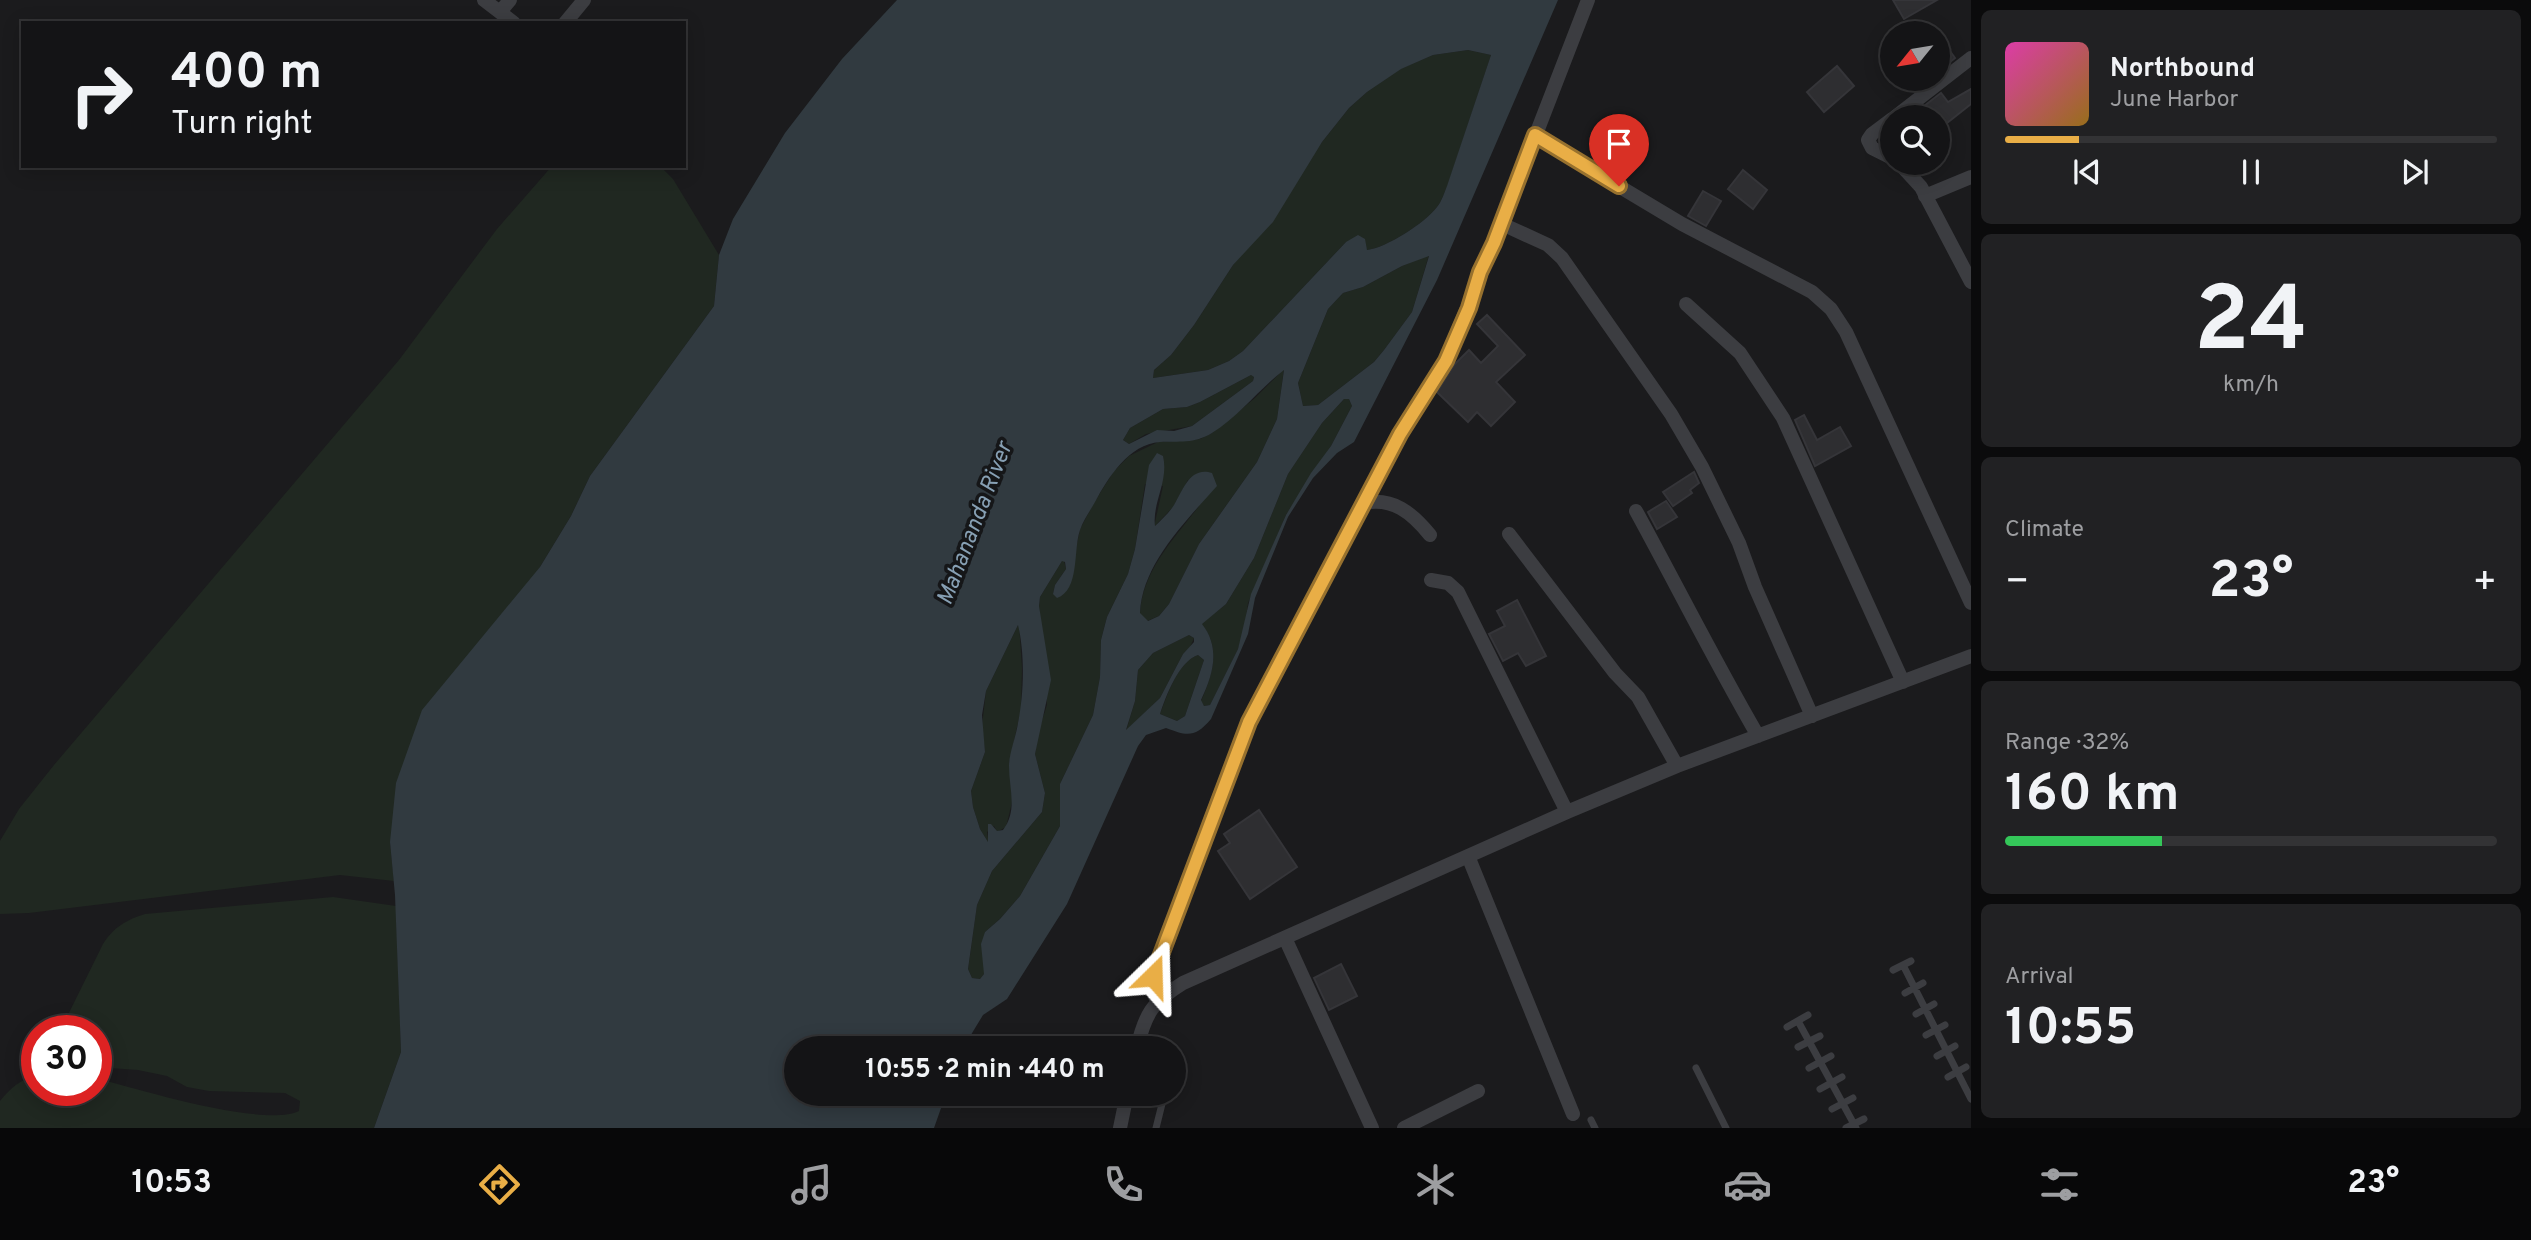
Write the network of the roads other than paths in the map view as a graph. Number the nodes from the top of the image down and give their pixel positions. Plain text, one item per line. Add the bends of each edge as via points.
1 (484, 0) edge
2 (510, 0) edge
3 (584, 0) edge
4 (1588, 0) edge
5 (500, 12) junction
6 (511, 21) edge
7 (567, 21) edge
8 (1971, 58) edge
9 (1910, 105) edge
10 (1880, 129) edge
11 (1535, 135) junction
12 (1880, 152) edge
13 (1911, 175) edge
14 (1971, 177) edge
15 (1926, 196) junction
16 (1502, 224) junction
17 (1971, 282) edge
18 (1686, 304) dead end
19 (1364, 503) junction
20 (1636, 511) dead end
21 (1509, 534) dead end
22 (1430, 535) dead end
23 (1432, 580) dead end
24 (1971, 603) edge
25 (1971, 656) edge
26 (1903, 682) junction
27 (1812, 716) junction
28 (1758, 736) junction
29 (1677, 766) junction
30 (1566, 812) junction
31 (1468, 856) junction
32 (1285, 938) junction
33 (1911, 961) dead end
34 (1903, 965) junction
35 (1893, 970) dead end
36 (1923, 984) dead end
37 (1914, 988) junction
38 (1905, 993) dead end
39 (1157, 1001) junction
40 (1934, 1004) dead end
41 (1925, 1009) junction
42 (1916, 1014) dead end
43 (1808, 1015) dead end
44 (1798, 1021) junction
45 (1945, 1025) dead end
46 (1787, 1027) dead end
47 (1936, 1030) junction
48 (1926, 1035) dead end
49 (1140, 1036) edge
50 (1820, 1036) dead end
51 (1809, 1041) junction
52 (1955, 1046) dead end
53 (1798, 1047) dead end
54 (1947, 1051) junction
55 (1831, 1056) dead end
56 (1937, 1056) dead end
57 (1820, 1062) junction
58 (1966, 1067) dead end
59 (1696, 1068) dead end
60 (1809, 1068) dead end
61 (1957, 1072) junction
62 (1842, 1077) dead end
63 (1948, 1077) dead end
64 (1832, 1083) junction
65 (1820, 1088) dead end
66 (1478, 1091) dead end
67 (1970, 1094) edge
68 (1959, 1097) dead end
69 (1853, 1098) dead end
70 (1843, 1103) junction
71 (1125, 1106) edge
72 (1162, 1106) edge
73 (1832, 1109) dead end
74 (1573, 1114) dead end
75 (1864, 1119) dead end
76 (1591, 1120) dead end
77 (1852, 1127) edge
78 (1120, 1128) edge
79 (1156, 1128) edge
80 (1372, 1128) edge
81 (1404, 1128) edge
82 (1595, 1128) edge
83 (1726, 1128) edge

1 - 5 street
2 - 5 street
3 - 7 street
4 - 11 street
5 - 6 street
8 - 9 street
10 - 12 street via 1868,139
11 - 16 street
11 - 24 street via 1682,224 1812,292 1831,309 1846,332
13 - 15 street
14 - 15 street
15 - 17 street
16 - 19 street via 1446,361
16 - 27 street via 1548,245 1562,258 1671,414 1739,543
18 - 26 street via 1740,353 1783,418
19 - 22 street via 1393,503 1416,517
19 - 39 street via 1249,722 1154,969
20 - 28 street
21 - 29 street via 1638,697
23 - 30 street via 1448,583 1458,592
25 - 26 street
26 - 27 street
27 - 28 street
28 - 29 street
29 - 30 street
30 - 31 street
31 - 32 street
31 - 74 street
32 - 39 street via 1183,984
32 - 80 street
33 - 34 lane
34 - 35 lane
34 - 37 lane
36 - 37 lane
37 - 38 lane
37 - 41 lane
39 - 49 street
40 - 41 lane
41 - 42 lane
41 - 47 lane
43 - 44 lane
44 - 46 lane
44 - 51 lane
45 - 47 lane
47 - 48 lane
47 - 54 lane
50 - 51 lane
51 - 53 lane
51 - 57 lane
52 - 54 lane
54 - 56 lane
54 - 61 lane
55 - 57 lane
57 - 60 lane
57 - 64 lane
58 - 61 lane
59 - 83 lane
61 - 63 lane
61 - 67 lane
62 - 64 lane
64 - 65 lane
64 - 70 lane
66 - 81 street
67 - 68 lane
69 - 70 lane
70 - 73 lane
70 - 77 lane
71 - 78 street
72 - 79 lane
75 - 77 lane
76 - 82 lane

